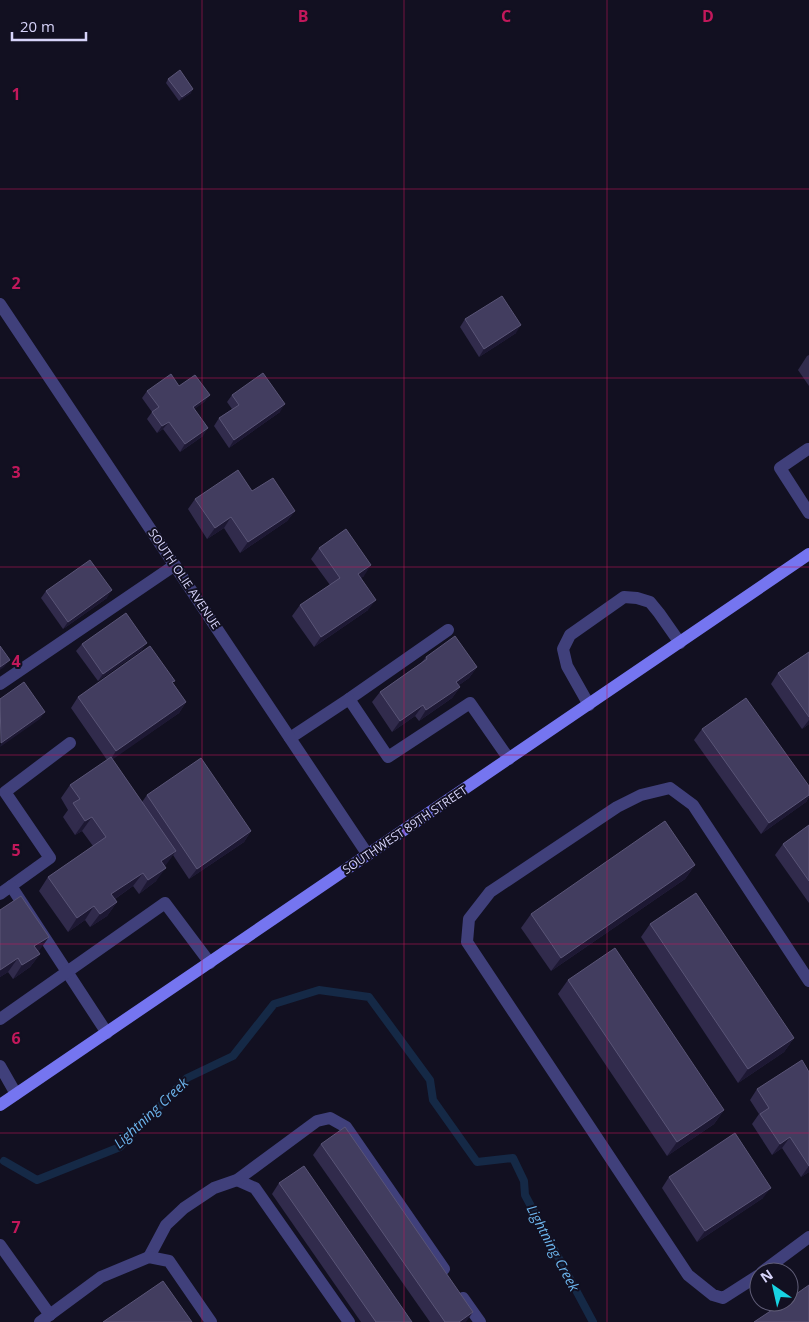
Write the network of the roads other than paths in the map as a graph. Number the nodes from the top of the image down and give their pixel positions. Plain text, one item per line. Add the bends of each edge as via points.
1 (0, 304) edge
2 (808, 449) edge
3 (809, 513) edge
4 (809, 554) edge
5 (175, 565) junction
6 (448, 630) dead end
7 (680, 642) junction
8 (0, 684) edge
9 (349, 699) junction
10 (589, 705) junction
11 (290, 738) junction
12 (70, 743) dead end
13 (508, 759) junction
14 (368, 855) junction
15 (11, 886) junction
16 (0, 894) edge
17 (210, 963) junction
18 (67, 972) junction
19 (809, 981) edge
20 (0, 1019) edge
21 (107, 1033) junction
22 (0, 1066) edge
23 (16, 1094) junction
24 (0, 1105) edge
25 (237, 1180) junction
26 (809, 1237) edge
27 (0, 1245) edge
28 (149, 1257) junction
29 (775, 1262) edge
30 (749, 1281) edge
31 (45, 1318) edge
32 (211, 1322) edge
33 (349, 1322) edge
34 (480, 1322) edge

1 - 5 street, SOUTH OLIE AVENUE
2 - 3 street via 780,468
4 - 7 main road, SOUTHWEST 89TH STREET
5 - 8 street
5 - 11 street, SOUTH OLIE AVENUE
6 - 9 street
7 - 10 main road, SOUTHWEST 89TH STREET
7 - 10 street via 650,602 624,597 570,635 563,649 567,666
9 - 11 street
9 - 13 street via 388,757 470,703
10 - 13 main road, SOUTHWEST 89TH STREET
11 - 14 street, SOUTH OLIE AVENUE
12 - 15 street via 5,792 50,858
13 - 14 main road, SOUTHWEST 89TH STREET
14 - 17 main road, SOUTHWEST 89TH STREET
15 - 16 street
15 - 18 street
17 - 18 street via 165,904
17 - 21 main road, SOUTHWEST 89TH STREET
18 - 20 street
18 - 21 street
19 - 30 street via 693,805 670,788 641,795 617,807 490,892 469,919 467,942 688,1275 712,1295 723,1298
21 - 23 main road, SOUTHWEST 89TH STREET
22 - 23 street
23 - 24 main road, SOUTHWEST 89TH STREET
25 - 28 street via 214,1188 184,1208 166,1225
25 - 33 street via 255,1188 267,1203
25 - 34 street via 317,1121 330,1118 346,1127
26 - 29 street
27 - 31 street
28 - 31 street via 101,1278
28 - 32 street via 169,1261

